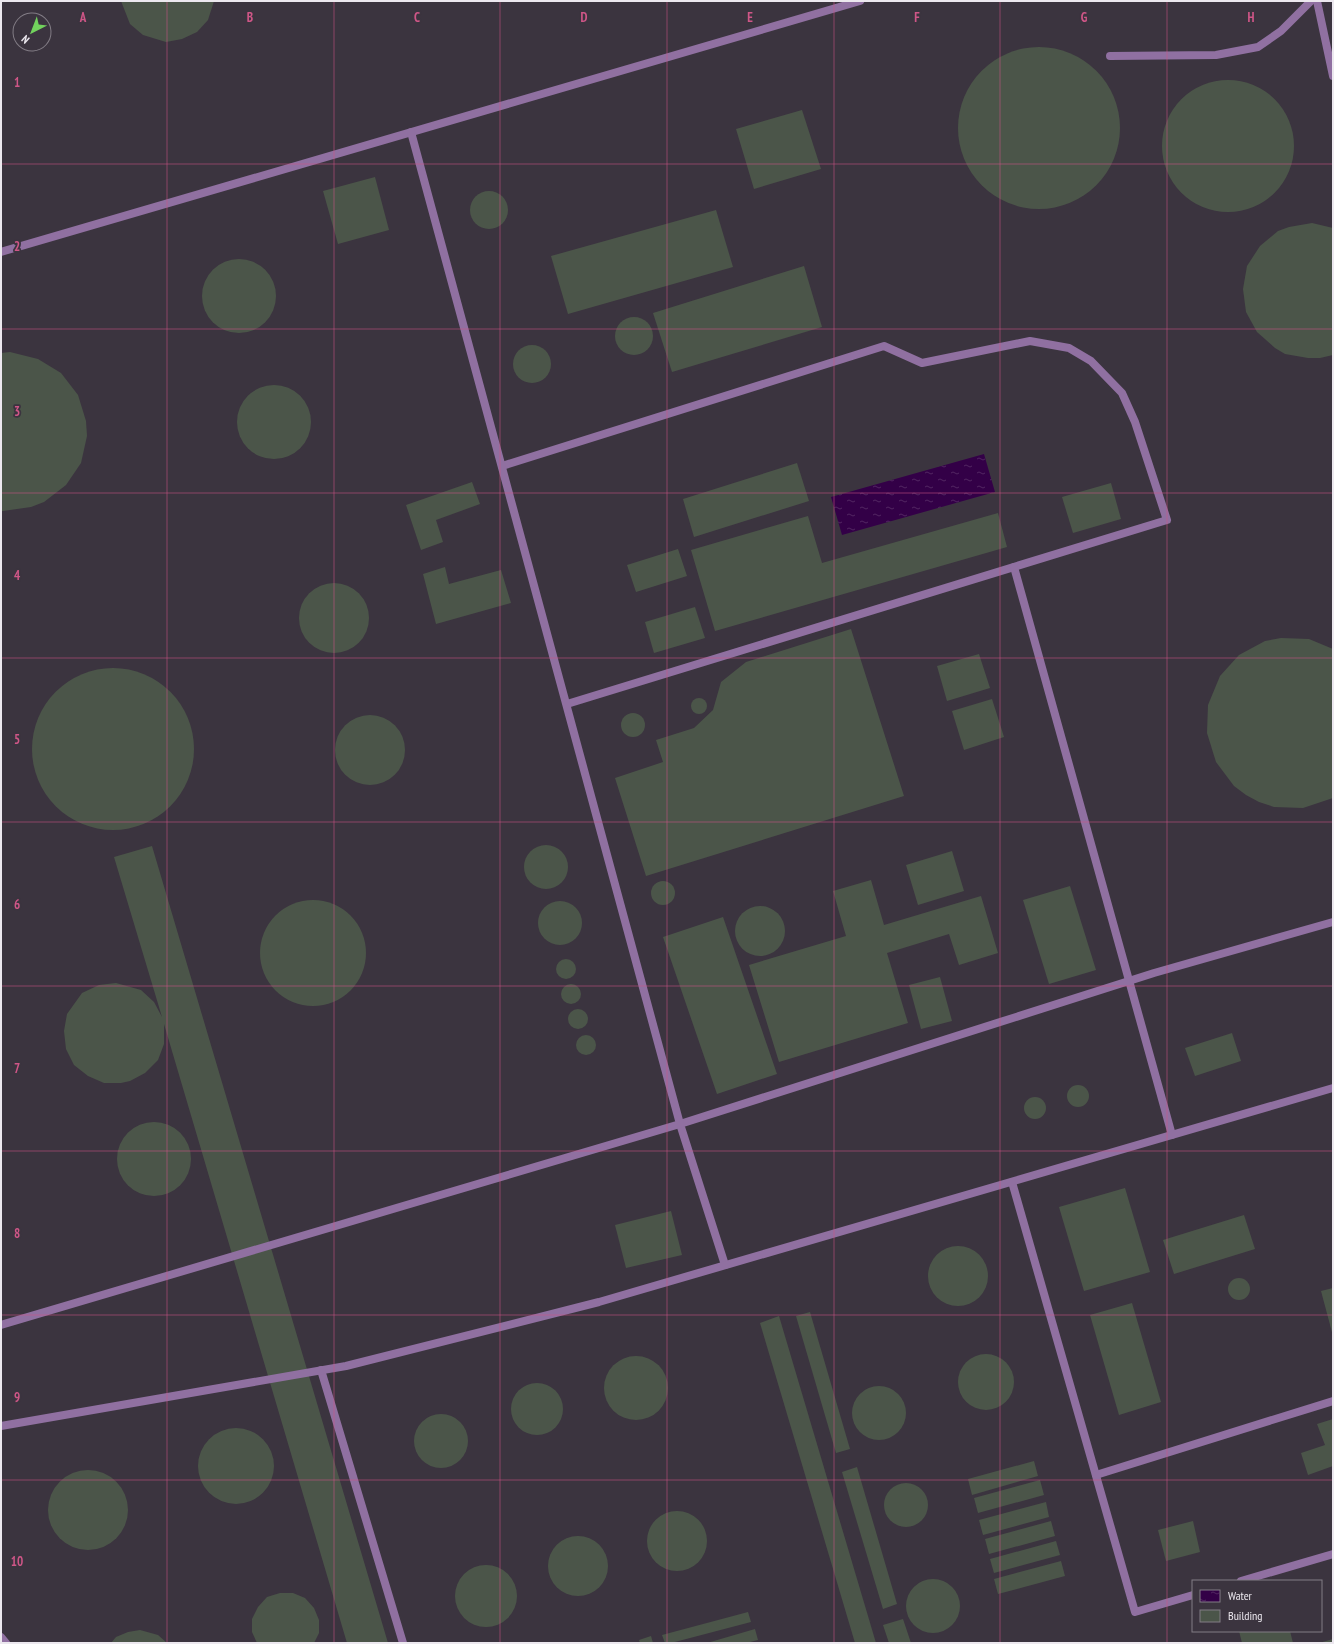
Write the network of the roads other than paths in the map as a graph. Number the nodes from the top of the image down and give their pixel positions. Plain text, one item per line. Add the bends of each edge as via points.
1 (860, 1) edge
2 (1311, 1) edge
3 (1317, 1) edge
4 (1110, 56) dead end
5 (1333, 76) edge
6 (411, 132) junction
7 (1, 252) edge
8 (502, 466) junction
9 (1014, 567) junction
10 (566, 704) junction
11 (1333, 922) edge
12 (1129, 981) junction
13 (1333, 1089) edge
14 (680, 1124) junction
15 (1172, 1135) junction
16 (1012, 1182) junction
17 (725, 1265) junction
18 (1, 1325) edge
19 (321, 1370) junction
20 (1333, 1401) edge
21 (1, 1426) edge
22 (1096, 1475) junction
23 (1333, 1554) edge
24 (1244, 1580) edge
25 (1192, 1595) edge
26 (1, 1637) edge
27 (6, 1643) edge
28 (403, 1643) edge

1 - 6 lane
2 - 4 lane via 1281,31 1258,47 1216,55
3 - 5 lane
6 - 7 lane
6 - 8 lane
8 - 9 lane via 884,346 922,363 1030,341 1069,348 1091,361 1122,393 1135,422 1167,520
8 - 10 lane
9 - 10 lane
9 - 12 lane
10 - 14 lane
11 - 12 lane
12 - 14 lane
12 - 15 lane
13 - 15 lane
14 - 17 lane
14 - 18 lane
15 - 16 lane
16 - 17 lane
16 - 22 lane
17 - 19 lane via 591,1304 346,1366
19 - 21 lane
19 - 28 lane
20 - 22 lane
22 - 25 lane via 1135,1612
23 - 24 lane
26 - 27 lane

